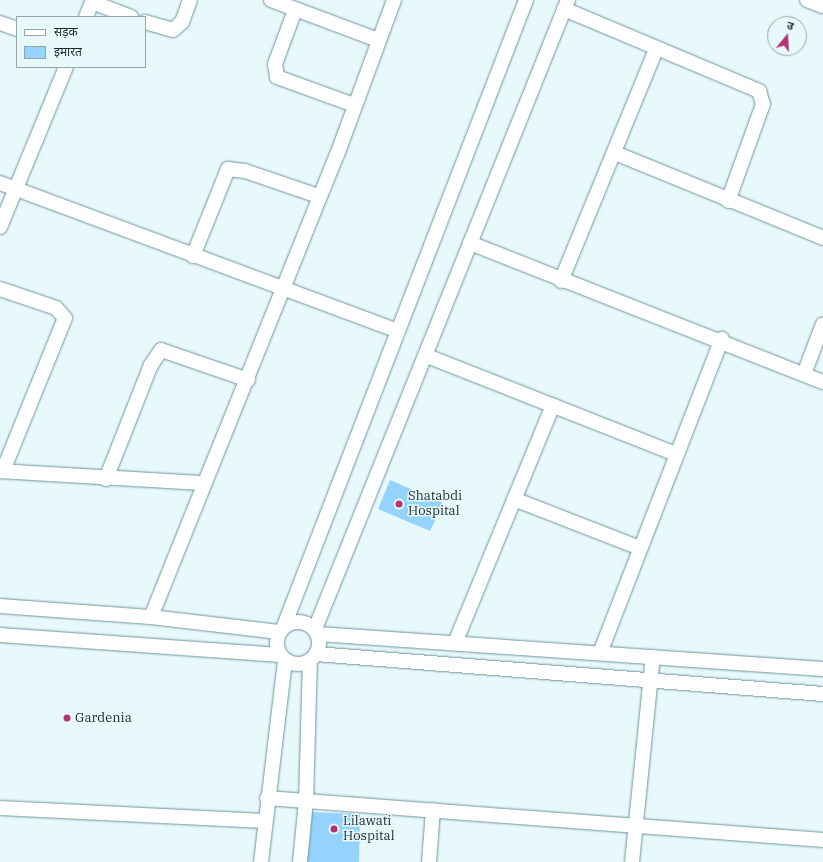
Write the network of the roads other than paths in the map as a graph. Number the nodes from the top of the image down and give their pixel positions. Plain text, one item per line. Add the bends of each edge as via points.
1 (190, 0) edge
2 (271, 0) edge
3 (394, 0) edge
4 (526, 0) edge
5 (807, 0) edge
6 (93, 1) edge
7 (566, 5) edge
8 (823, 6) edge
9 (295, 10) junction
10 (86, 16) edge
11 (129, 16) edge
12 (146, 22) edge
13 (0, 23) edge
14 (16, 29) edge
15 (378, 40) junction
16 (656, 49) junction
17 (66, 68) edge
18 (354, 105) junction
19 (615, 153) junction
20 (0, 183) edge
21 (15, 188) junction
22 (318, 196) junction
23 (728, 201) junction
24 (0, 227) edge
25 (823, 238) edge
26 (470, 243) junction
27 (193, 256) junction
28 (561, 281) junction
29 (0, 289) edge
30 (282, 290) junction
31 (823, 324) edge
32 (397, 331) junction
33 (722, 339) junction
34 (427, 356) junction
35 (804, 374) junction
36 (248, 380) junction
37 (823, 382) edge
38 (553, 405) junction
39 (676, 454) junction
40 (2, 471) edge
41 (106, 478) junction
42 (204, 483) junction
43 (514, 499) junction
44 (640, 548) junction
45 (0, 606) edge
46 (151, 617) junction
47 (282, 629) junction
48 (316, 632) junction
49 (0, 636) edge
50 (455, 643) junction
51 (600, 653) junction
52 (282, 657) junction
53 (313, 657) junction
54 (653, 657) junction
55 (823, 669) edge
56 (651, 680) junction
57 (823, 694) edge
58 (267, 798) junction
59 (306, 801) junction
60 (0, 808) edge
61 (432, 810) junction
62 (265, 821) junction
63 (634, 826) junction
64 (823, 840) edge
65 (262, 862) edge
66 (300, 862) edge
67 (429, 862) edge
68 (632, 862) edge

1 - 12 street via 182,22 173,30
2 - 9 street
3 - 15 street
4 - 32 street
5 - 8 street
6 - 10 street
6 - 11 street
7 - 16 street
7 - 26 street
9 - 15 street
9 - 18 street via 275,64 277,77
13 - 14 street
15 - 18 street
16 - 19 street
16 - 23 street via 759,91 764,97
17 - 21 street
18 - 22 street
19 - 23 street
19 - 28 street
20 - 21 street
21 - 24 street
21 - 27 street
22 - 27 street via 239,169 228,169
22 - 30 street
23 - 25 street
26 - 28 street
26 - 34 street
27 - 30 street
28 - 33 street
29 - 40 street via 56,308 65,318
30 - 32 street
30 - 36 street
31 - 35 street
32 - 47 street
33 - 35 street
33 - 39 street
34 - 38 street
34 - 48 street
35 - 37 street
36 - 41 street via 171,350 161,350 151,365
36 - 42 street
38 - 39 street
38 - 43 street
39 - 44 street
40 - 41 street
41 - 42 street
42 - 46 street
43 - 44 street
43 - 50 street
44 - 51 street
45 - 46 street
46 - 47 street
47 - 48 street via 303,622
47 - 52 street via 277,644
48 - 50 street
48 - 53 street
49 - 52 street
50 - 51 street
51 - 54 street
52 - 53 street via 297,664
52 - 58 street
53 - 56 street
53 - 59 street
54 - 55 street
54 - 56 street
56 - 57 street
56 - 63 street
58 - 59 street
58 - 62 street
59 - 61 street
59 - 66 street
60 - 62 street
61 - 63 street
61 - 67 street
62 - 65 street
63 - 64 street
63 - 68 street

